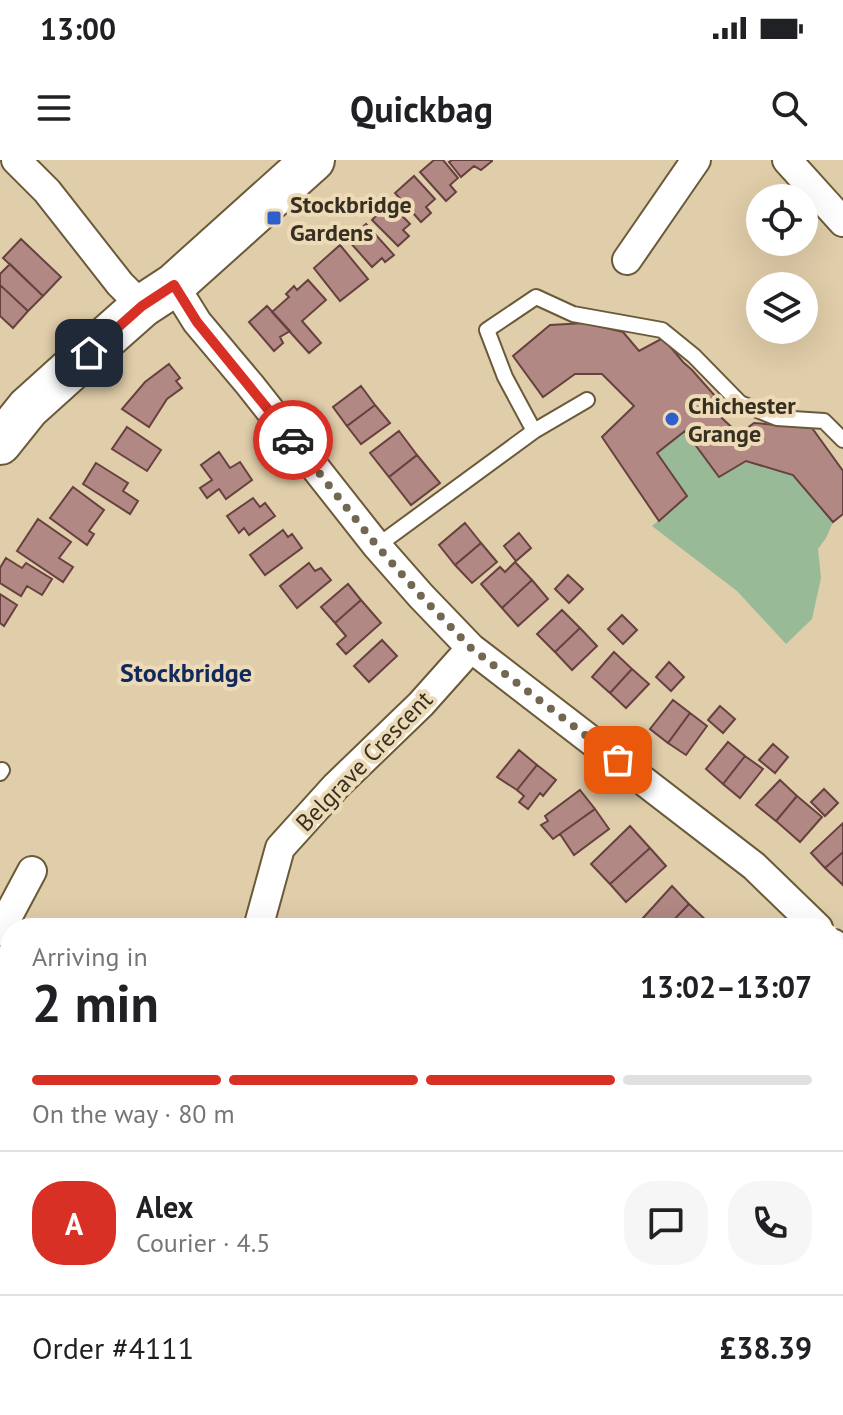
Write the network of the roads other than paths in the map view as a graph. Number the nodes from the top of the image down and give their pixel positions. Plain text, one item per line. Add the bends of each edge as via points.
1 (16, 160) edge
2 (313, 160) edge
3 (696, 160) edge
4 (787, 160) edge
5 (843, 222) edge
6 (627, 260) dead end
7 (158, 296) junction
8 (587, 400) dead end
9 (534, 431) junction
10 (843, 440) edge
11 (0, 443) edge
12 (377, 546) junction
13 (471, 648) junction
14 (32, 871) dead end
15 (7, 918) edge
16 (261, 918) edge
17 (809, 918) edge

1 - 7 street via 120,284
2 - 7 main road
3 - 6 street
4 - 5 street
7 - 11 main road via 28,408
7 - 12 street via 197,322
8 - 9 lane
9 - 10 lane via 487,330 536,297 573,314 662,330 740,403 777,418 824,421
9 - 12 lane
12 - 13 street
13 - 16 street, Belgrave Crescent via 280,848
13 - 17 street via 754,866
14 - 15 street

